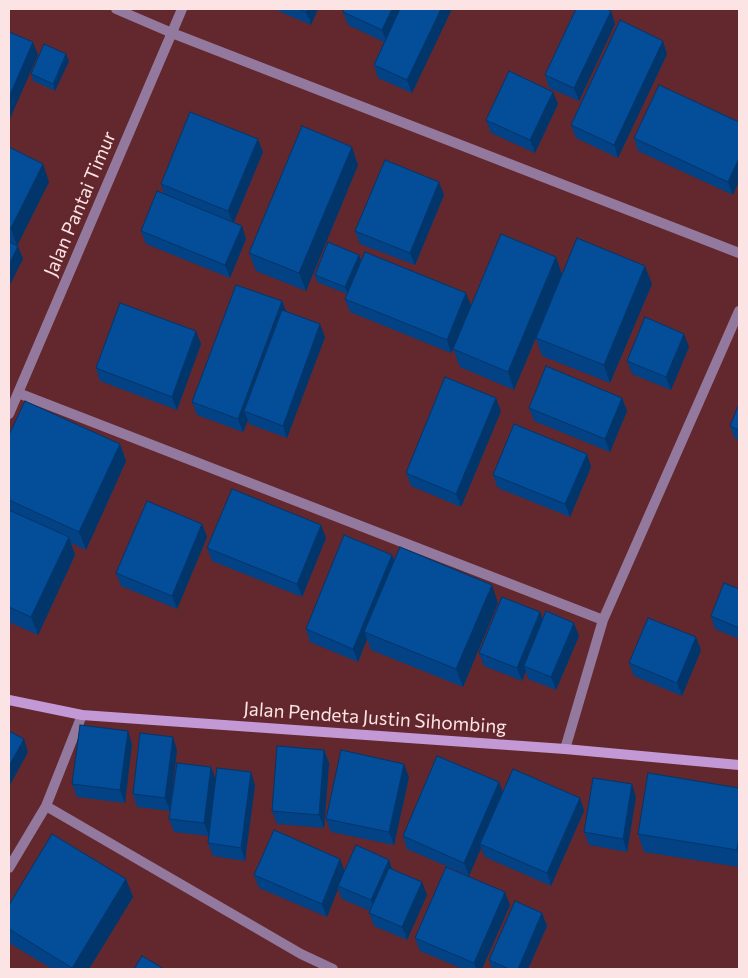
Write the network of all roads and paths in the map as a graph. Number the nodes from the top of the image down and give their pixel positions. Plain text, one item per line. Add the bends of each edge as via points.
1 (116, 9) edge
2 (182, 9) edge
3 (172, 33) junction
4 (739, 252) edge
5 (739, 311) edge
6 (18, 393) junction
7 (9, 414) edge
8 (603, 620) junction
9 (9, 700) edge
10 (82, 715) junction
11 (565, 749) junction
12 (739, 765) edge
13 (46, 806) junction
14 (9, 868) edge
15 (333, 969) edge

1 - 3 street
2 - 3 street, Jalan Pantai Timur
3 - 4 street
3 - 6 street, Jalan Pantai Timur
5 - 8 street
6 - 7 street, Jalan Pantai Timur
6 - 8 street
8 - 11 street
9 - 10 street, Jalan Pendeta Justin Sihombing
10 - 11 street, Jalan Pendeta Justin Sihombing
10 - 13 street
11 - 12 street, Jalan Pendeta Justin Sihombing
13 - 14 street
13 - 15 street via 300,954

